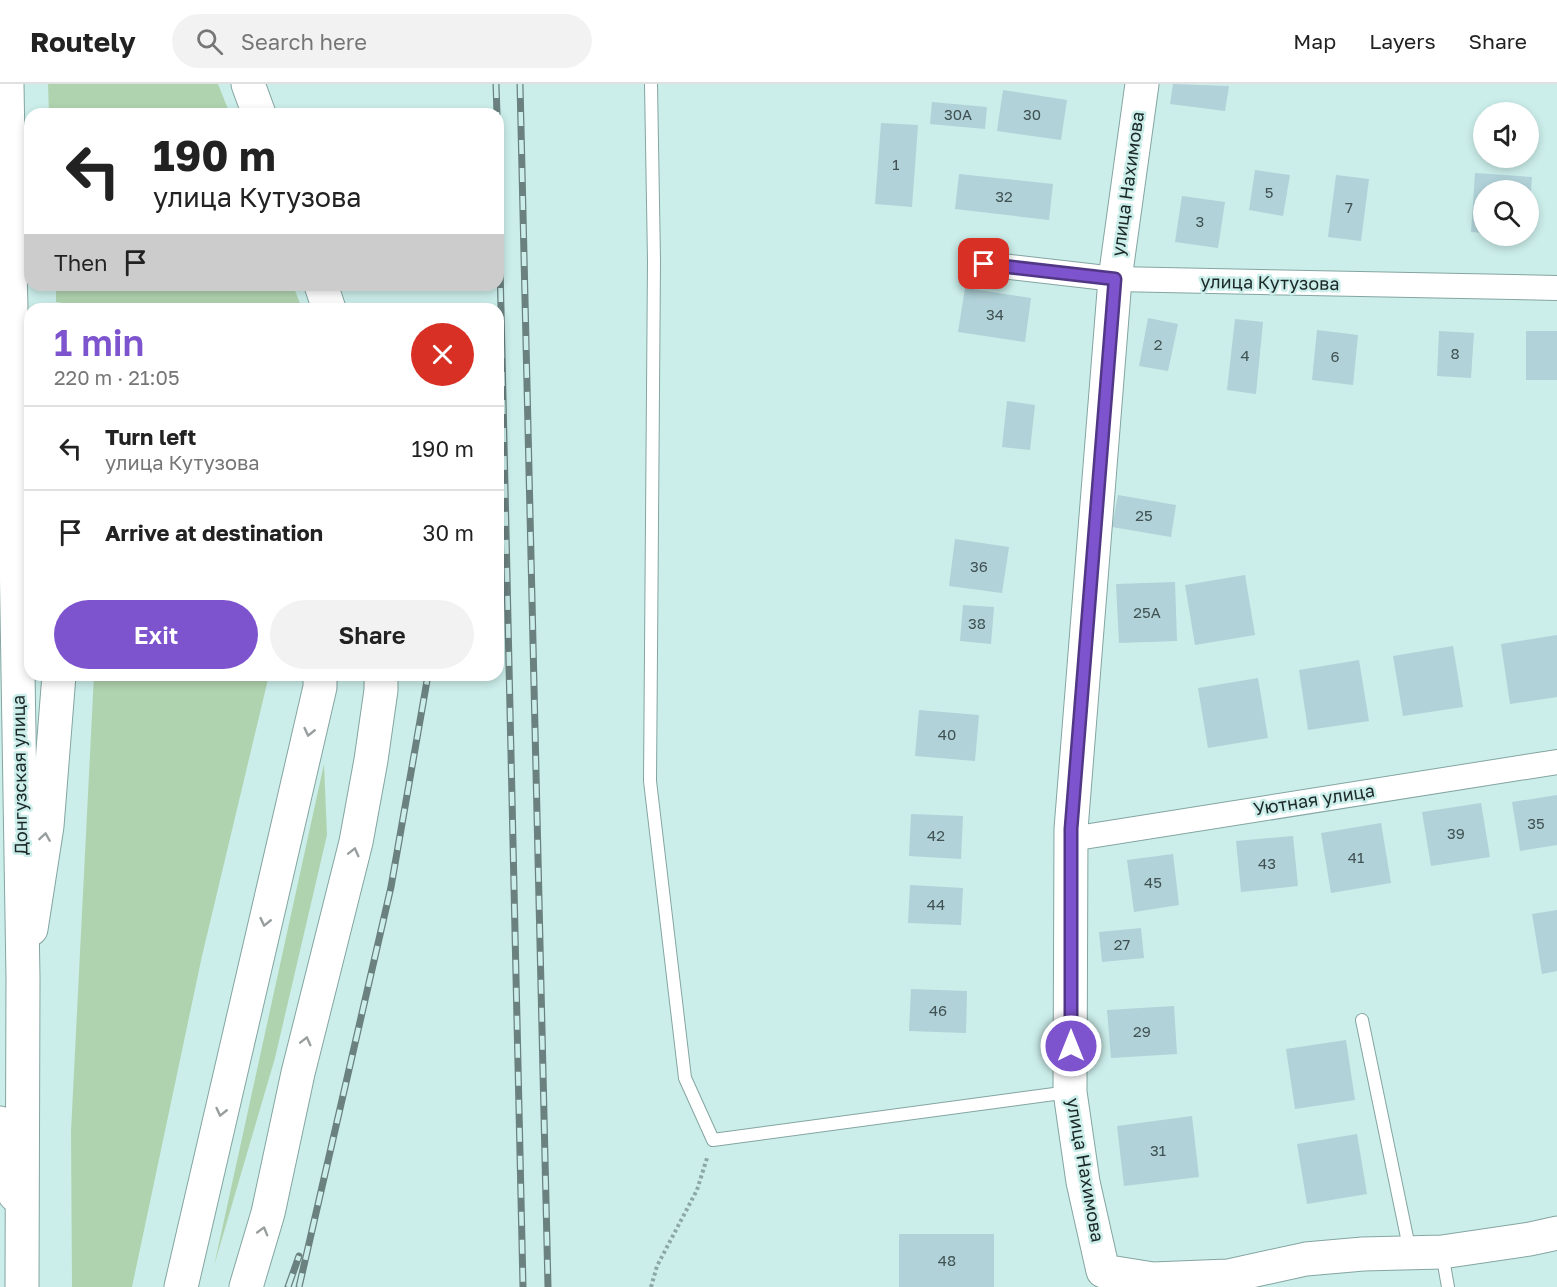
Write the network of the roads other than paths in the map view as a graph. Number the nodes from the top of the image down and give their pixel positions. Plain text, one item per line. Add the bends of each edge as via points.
1 (7, 84) edge
2 (248, 84) edge
3 (651, 84) edge
4 (1142, 84) edge
5 (258, 108) edge
6 (984, 264) dead end
7 (1115, 279) junction
8 (1557, 288) edge
9 (24, 359) edge
10 (0, 361) edge
11 (59, 681) edge
12 (319, 681) edge
13 (381, 681) edge
14 (1557, 762) edge
15 (1071, 839) junction
16 (23, 978) junction
17 (1362, 1020) dead end
18 (1071, 1092) junction
19 (0, 1123) edge
20 (21, 1220) junction
21 (1557, 1233) edge
22 (1426, 1252) junction
23 (1102, 1279) edge
24 (22, 1287) edge
25 (181, 1287) edge
26 (246, 1287) edge
27 (1448, 1287) edge

1 - 16 main road, Донгузская улица, bridge
2 - 5 main road
3 - 18 lane via 654,273 650,781 685,1078 713,1140
4 - 7 main road, улица Нахимова
6 - 7 street, улица Кутузова
7 - 8 street, улица Кутузова
7 - 15 main road, улица Нахимова
9 - 10 main road
16 -> 11 main road via 47,826
12 -> 25 main road
26 -> 13 main road via 268,1213 298,1072 356,842
14 - 15 street, Уютная улица
15 - 18 main road, улица Нахимова
16 - 20 main road, Донгузская улица
17 - 22 lane
18 - 23 main road, улица Нахимова
19 - 20 main road
20 - 24 main road, Донгузская улица
21 - 22 main road
22 - 23 main road via 1306,1259 1228,1276
22 - 27 lane

